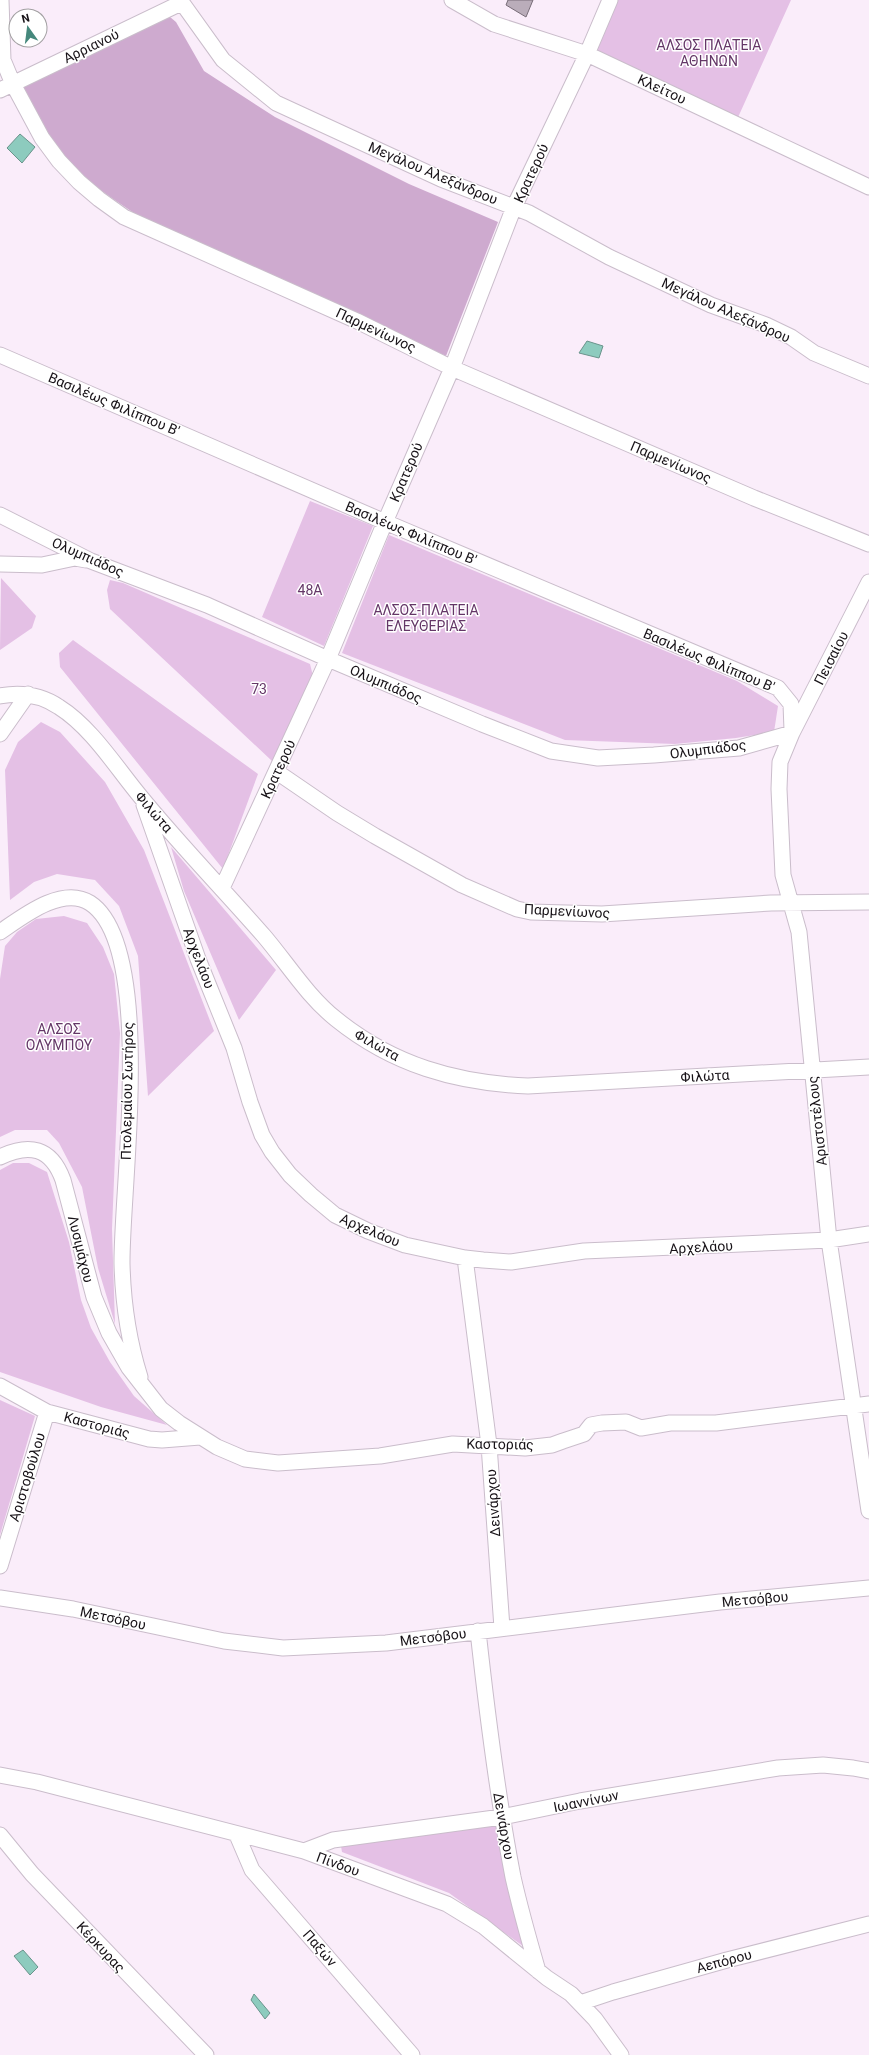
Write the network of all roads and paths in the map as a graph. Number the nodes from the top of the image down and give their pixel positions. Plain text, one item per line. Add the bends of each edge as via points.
1 (1, 0) edge
2 (452, 0) edge
3 (610, 0) edge
4 (180, 1) edge
5 (587, 54) junction
6 (6, 87) edge
7 (869, 187) edge
8 (514, 207) junction
9 (0, 356) edge
10 (452, 368) junction
11 (869, 376) edge
12 (0, 515) edge
13 (384, 522) junction
14 (869, 544) edge
15 (91, 561) junction
16 (0, 564) edge
17 (869, 582) edge
18 (328, 659) junction
19 (28, 694) junction
20 (0, 696) edge
21 (792, 733) junction
22 (0, 734) edge
23 (277, 772) junction
24 (142, 799) junction
25 (222, 888) junction
26 (869, 902) edge
27 (791, 903) junction
28 (0, 932) edge
29 (869, 1067) edge
30 (812, 1071) junction
31 (0, 1158) edge
32 (869, 1234) edge
33 (829, 1240) junction
34 (466, 1258) junction
35 (0, 1386) edge
36 (142, 1386) junction
37 (869, 1404) edge
38 (853, 1405) junction
39 (47, 1412) junction
40 (200, 1437) junction
41 (489, 1445) junction
42 (869, 1511) edge
43 (0, 1566) edge
44 (869, 1588) edge
45 (0, 1598) edge
46 (502, 1628) junction
47 (478, 1631) junction
48 (869, 1771) edge
49 (0, 1775) edge
50 (502, 1817) junction
51 (0, 1835) edge
52 (237, 1835) junction
53 (304, 1851) junction
54 (869, 1924) edge
55 (538, 1971) junction
56 (580, 2003) junction
57 (206, 2055) edge
58 (412, 2055) edge
59 (621, 2055) edge

1 - 6 street, Παρμενίωνος
2 - 5 street, Κλείτου via 494,24
3 - 5 street, Κρατερού
4 - 6 street, Αρριανού
4 - 8 street, Μεγάλου Αλεξάνδρου via 223,60 276,103 441,179
5 - 7 street, Κλείτου
5 - 8 street, Κρατερού
6 - 10 street, Παρμενίωνος via 59,161 90,191 124,216 357,320
8 - 10 street, Κρατερού
8 - 11 street, Μεγάλου Αλεξάνδρου via 616,260 711,305 766,324 814,353
9 - 13 street, Βασιλέως Φιλίππου Β'
10 - 13 street, Κρατερού
10 - 14 street, Παρμενίωνος
12 - 15 street, Ολυμπιάδος
13 - 18 street, Κρατερού
13 - 21 street, Βασιλέως Φιλίππου Β' via 778,688 791,704
15 - 16 street via 75,558 42,565
15 - 18 street, Ολυμπιάδος via 206,605
17 - 21 street, Πεισαίου
18 - 21 street, Ολυμπιάδος via 482,724 565,754 598,758 739,748
18 - 23 street, Κρατερού
19 - 20 street
19 - 22 street
19 - 24 street, Φιλώτα via 54,703 77,721
21 - 27 street, Αριστοτέλους via 780,762 779,789 783,875
23 - 25 street, Κρατερού
23 - 27 street, Παρμενίωνος via 375,836 462,885 518,909 531,912 602,914
24 - 25 street, Φιλώτα
24 - 34 street, Αρχελάου via 198,959 234,1048 256,1121 272,1152 301,1186 335,1215 387,1239 423,1250
25 - 30 street, Φιλώτα via 321,1006 335,1019 377,1047 428,1070 477,1083 528,1086
26 - 27 street, Παρμενίωνος
27 - 30 street, Αριστοτέλους via 799,932
28 - 36 street, Πτολεμαίου Σωτήρος via 43,904 76,899 84,900 96,908 108,924 117,944 125,979 130,1043 122,1265 131,1342
29 - 30 street, Φιλώτα
30 - 33 street, Αριστοτέλους
31 - 36 street, Λυσιμάχου via 23,1149 33,1149 47,1156 60,1170 88,1279 102,1317 121,1356
32 - 33 street, Αρχελάου
33 - 34 street, Αρχελάου via 584,1251 511,1262
33 - 38 street, Αριστοτέλους
34 - 41 street, Δεινάρχου
35 - 39 street, Καστοριάς
36 - 40 street, Καστοριάς via 161,1409
37 - 38 street, Καστοριάς
38 - 41 street, Καστοριάς via 716,1423 670,1423 641,1428 626,1422 614,1422 591,1426 584,1434 552,1445 525,1448
38 - 42 street, Αριστοτέλους
39 - 40 street, Καστοριάς via 149,1439
39 - 43 street, Αριστοβούλου
40 - 41 street, Καστοριάς via 241,1458 278,1463 380,1456 453,1444
41 - 46 street, Δεινάρχου
44 - 46 street, Μετσόβου via 720,1602
45 - 47 street, Μετσόβου via 73,1609 224,1641 283,1648 386,1643
46 - 47 street, Μετσόβου
47 - 50 street, Δεινάρχου
48 - 50 street, Ιωαννίνων via 823,1765 778,1768 580,1801
49 - 52 street, Πίνδου via 99,1798
50 - 53 street, Ιωαννίνων via 333,1840
50 - 55 street, Δεινάρχου via 514,1879
51 - 57 street, Κέρκυρας via 32,1874
52 - 53 street, Πίνδου
52 - 58 street, Παξών via 252,1870
53 - 55 street, Πίνδου via 457,1909 483,1926
54 - 56 street, Αεπόρου via 727,1960
55 - 56 street, Πίνδου
56 - 59 street, Πίνδου

